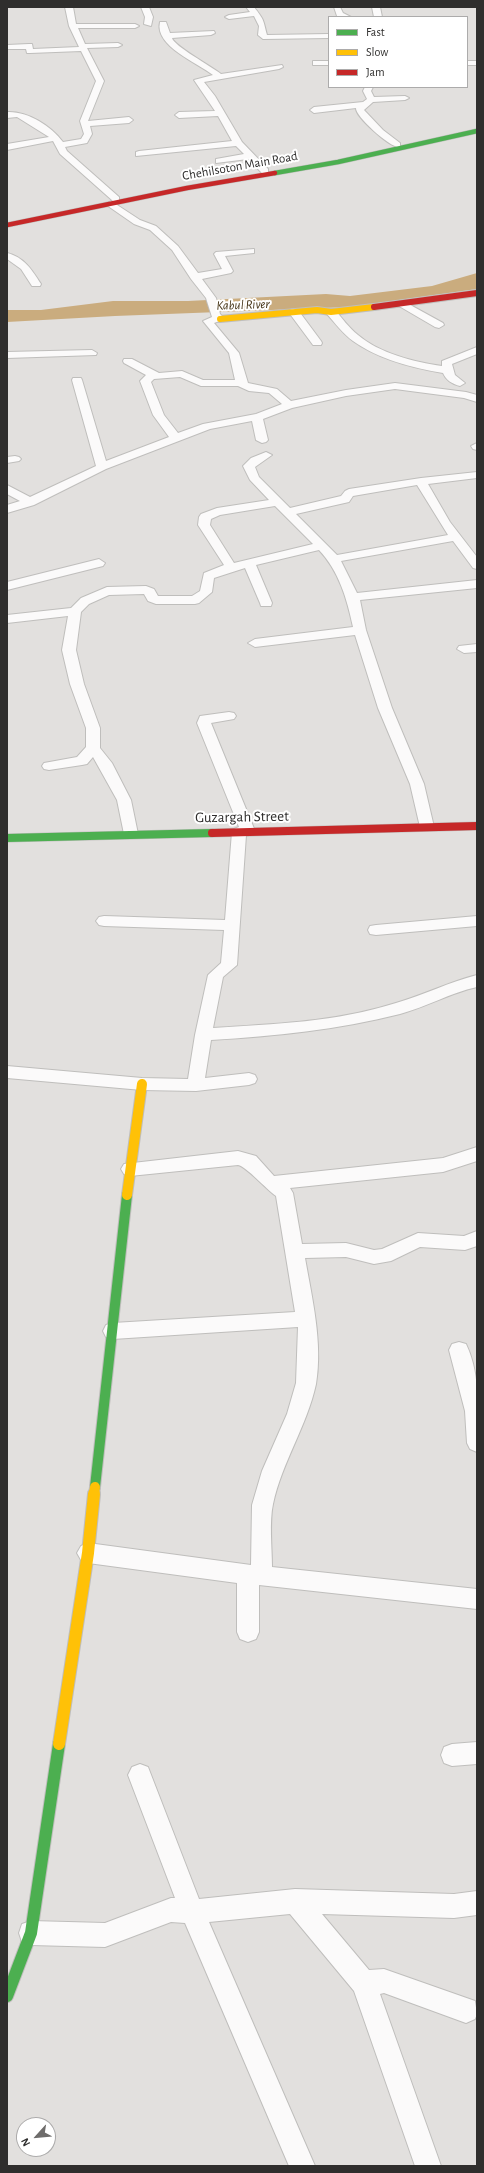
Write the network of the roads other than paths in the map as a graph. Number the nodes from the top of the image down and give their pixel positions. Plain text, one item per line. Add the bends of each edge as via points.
1 (69, 7) edge
2 (145, 7) edge
3 (250, 7) edge
4 (337, 8) dead end
5 (256, 14) junction
6 (345, 16) edge
7 (229, 17) dead end
8 (148, 24) dead end
9 (163, 24) dead end
10 (73, 26) junction
11 (135, 26) dead end
12 (210, 33) dead end
13 (167, 36) junction
14 (328, 36) edge
15 (118, 45) dead end
16 (7, 47) edge
17 (83, 48) junction
18 (316, 63) dead end
19 (328, 63) edge
20 (279, 67) dead end
21 (220, 77) junction
22 (368, 88) edge
23 (320, 98) dead end
24 (405, 98) dead end
25 (368, 102) junction
26 (10, 106) dead end
27 (331, 108) junction
28 (314, 110) dead end
29 (220, 113) junction
30 (18, 114) junction
31 (7, 115) edge
32 (179, 115) dead end
33 (129, 120) dead end
34 (84, 124) junction
35 (477, 127) edge
36 (477, 131) edge
37 (59, 141) junction
38 (238, 143) junction
39 (397, 145) junction
40 (7, 147) edge
41 (139, 154) dead end
42 (250, 156) junction
43 (219, 161) dead end
44 (265, 171) junction
45 (114, 202) junction
46 (7, 221) edge
47 (7, 225) edge
48 (251, 251) dead end
49 (7, 256) edge
50 (194, 277) junction
51 (36, 284) dead end
52 (477, 293) edge
53 (404, 304) junction
54 (294, 312) junction
55 (331, 312) junction
56 (218, 317) junction
57 (438, 325) dead end
58 (317, 343) dead end
59 (477, 350) edge
60 (92, 353) dead end
61 (7, 355) edge
62 (128, 361) dead end
63 (447, 370) junction
64 (152, 374) junction
65 (77, 380) dead end
66 (241, 383) junction
67 (460, 383) dead end
68 (477, 399) edge
69 (288, 405) junction
70 (257, 417) junction
71 (176, 438) junction
72 (262, 440) dead end
73 (266, 455) dead end
74 (102, 467) junction
75 (477, 475) edge
76 (422, 481) junction
77 (7, 489) edge
78 (30, 502) junction
79 (276, 502) junction
80 (7, 509) edge
81 (288, 512) junction
82 (457, 537) junction
83 (322, 546) junction
84 (334, 559) junction
85 (98, 563) dead end
86 (249, 564) junction
87 (477, 565) edge
88 (231, 567) junction
89 (477, 584) edge
90 (7, 586) edge
91 (353, 597) junction
92 (266, 603) dead end
93 (75, 611) junction
94 (7, 619) edge
95 (360, 630) junction
96 (255, 643) dead end
97 (229, 716) dead end
98 (93, 748) junction
99 (49, 766) dead end
100 (477, 826) edge
101 (428, 827) junction
102 (243, 831) junction
103 (131, 834) junction
104 (7, 838) edge
105 (104, 921) dead end
106 (477, 921) edge
107 (233, 925) junction
108 (376, 930) dead end
109 (477, 981) edge
110 (203, 1035) junction
111 (7, 1072) edge
112 (249, 1079) dead end
113 (142, 1084) junction
114 (196, 1085) junction
115 (477, 1154) edge
116 (130, 1169) junction
117 (272, 1183) junction
118 (477, 1238) edge
119 (296, 1251) junction
120 (307, 1319) junction
121 (114, 1331) junction
122 (459, 1350) dead end
123 (477, 1443) edge
124 (88, 1553) junction
125 (255, 1576) junction
126 (477, 1599) edge
127 (248, 1632) dead end
128 (477, 1753) edge
129 (452, 1755) dead end
130 (140, 1775) dead end
131 (295, 1901) junction
132 (477, 1903) edge
133 (192, 1912) junction
134 (31, 1933) junction
135 (364, 1983) junction
136 (7, 1996) edge
137 (466, 2010) dead end
138 (302, 2166) edge
139 (428, 2166) edge

1 - 10 street
2 - 8 street via 149,17
3 - 5 street
4 - 6 street
5 - 7 street
5 - 14 street via 263,23 262,35 266,37
9 - 13 street
10 - 11 street
10 - 17 street
12 - 13 street
13 - 21 street via 169,42 178,50
15 - 17 street
16 - 17 street via 29,46 30,51
17 - 34 street via 100,81
18 - 19 street
20 - 21 street
21 - 29 street via 198,80
22 - 25 street
23 - 27 street
24 - 25 street
25 - 27 street
25 - 39 street via 359,109 361,113
26 - 30 street via 12,111
27 - 28 street
29 - 32 street
29 - 38 street
30 - 31 street
30 - 37 street
33 - 34 street
34 - 37 street via 88,134 84,141
35 - 39 main road, Chehilsoton Main Road
36 - 45 main road, Chehilsoton Main Road via 338,162
37 - 40 street
37 - 45 street via 63,152
38 - 41 street
38 - 42 street
39 - 44 main road, Chehilsoton Main Road
42 - 43 street
42 - 44 street
44 - 45 main road, Chehilsoton Main Road
45 - 46 main road, Chehilsoton Main Road
45 - 47 main road, Chehilsoton Main Road
45 - 50 street via 137,222 153,228 175,248
48 - 50 street via 219,254 228,271
49 - 51 street via 22,265
50 - 56 street via 211,298
52 - 53 main road
53 - 55 main road
53 - 57 street
54 - 55 main road
54 - 56 main road
54 - 58 street
55 - 63 street via 347,331 361,342 433,369
56 - 66 street via 208,321 210,327 234,353
59 - 63 street via 446,363
60 - 61 street
62 - 64 street
63 - 67 street via 450,376
64 - 66 street via 182,374 201,383
64 - 71 street via 145,381 159,415
65 - 74 street
66 - 69 street via 244,386 277,393
68 - 69 street via 396,386
69 - 70 street
70 - 71 street via 207,426
70 - 72 street
71 - 74 street
73 - 79 street via 249,466 254,478
74 - 78 street
75 - 76 street
76 - 81 street via 348,493 344,499
76 - 82 street via 442,518
77 - 78 street
78 - 80 street
79 - 81 street
79 - 88 street via 217,512 205,517 204,524
81 - 83 street
82 - 84 street
82 - 87 street
83 - 84 street
83 - 86 street
84 - 91 street
85 - 90 street
86 - 88 street
86 - 92 street
88 - 93 street via 208,576 206,592 195,600 156,600 146,590 107,591 85,601
89 - 91 street
91 - 95 street
93 - 94 street
93 - 98 street via 68,650 93,728
95 - 96 street
95 - 101 street via 385,708 418,784
97 - 102 street via 206,719 204,723
98 - 99 street via 82,761
98 - 103 street via 105,763 124,800
100 - 101 main road, Guzargah Street
101 - 102 main road, Guzargah Street
102 - 103 main road, Guzargah Street
102 - 107 street
103 - 104 main road, Guzargah Street
105 - 107 street
106 - 108 street
107 - 110 street via 230,931 229,965 216,976
109 - 110 street via 401,1008 353,1020 279,1030
110 - 114 street
111 - 113 street
112 - 114 street
113 - 114 street
113 - 116 main road
115 - 117 street via 443,1165
116 - 117 street via 238,1158 250,1161
116 - 121 main road
117 - 119 street via 284,1193
118 - 119 street via 465,1243 418,1240 384,1256 374,1257 346,1250
119 - 120 street
120 - 121 street
120 - 125 street via 306,1383 297,1414 272,1471 262,1505
121 - 124 main road
122 - 123 street via 475,1411
124 - 125 street
124 - 134 main road
125 - 126 street
125 - 127 street
128 - 129 street
130 - 133 street
131 - 132 street via 454,1906
131 - 133 street
131 - 135 street
133 - 134 street via 172,1910 105,1935
133 - 138 street
134 - 136 main road
135 - 137 street via 384,1981
135 - 139 street

